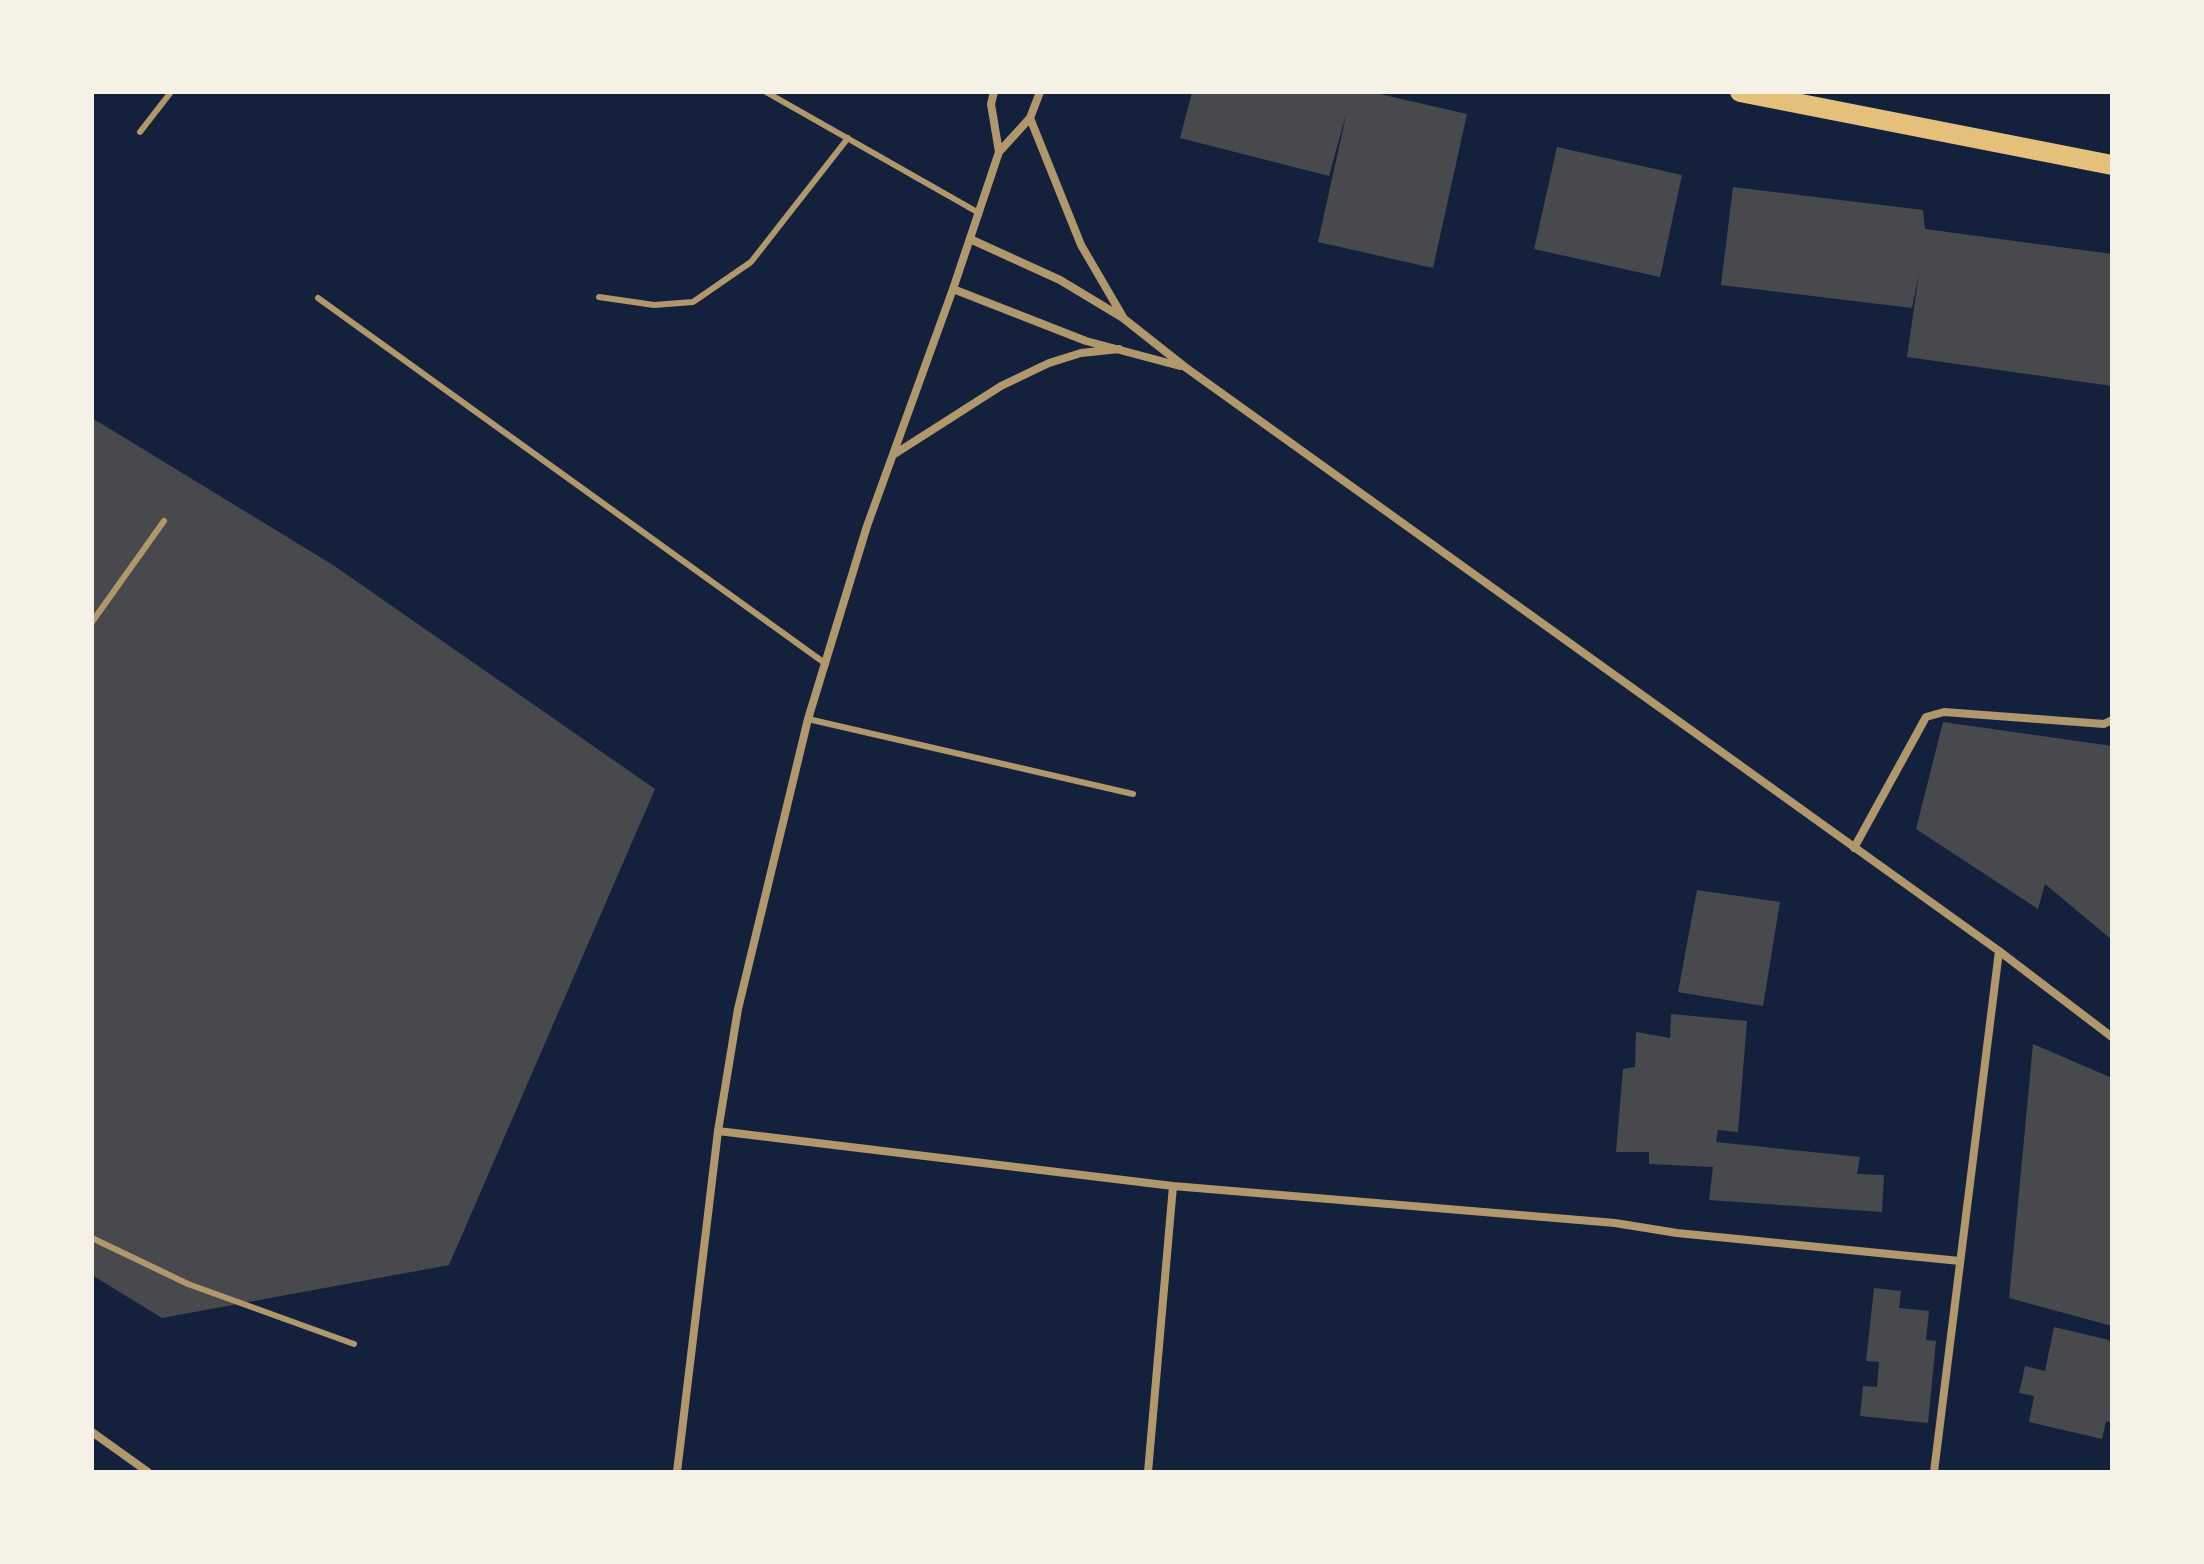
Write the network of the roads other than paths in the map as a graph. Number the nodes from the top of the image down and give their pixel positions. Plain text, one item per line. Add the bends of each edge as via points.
1 (171, 92) edge
2 (766, 92) edge
3 (994, 92) edge
4 (1040, 92) edge
5 (1740, 92) edge
6 (1030, 118) junction
7 (140, 132) dead end
8 (848, 138) junction
9 (999, 152) junction
10 (2112, 165) edge
11 (979, 213) junction
12 (970, 239) junction
13 (953, 289) junction
14 (599, 297) dead end
15 (318, 298) dead end
16 (1123, 318) junction
17 (1119, 349) junction
18 (1185, 367) junction
19 (892, 456) junction
20 (164, 521) dead end
21 (92, 622) edge
22 (826, 664) junction
23 (808, 719) junction
24 (2112, 720) edge
25 (1133, 794) dead end
26 (1854, 848) junction
27 (1999, 951) junction
28 (2112, 1037) edge
29 (718, 1131) junction
30 (1173, 1186) junction
31 (92, 1238) edge
32 (1960, 1261) junction
33 (354, 1344) dead end
34 (92, 1432) edge
35 (148, 1472) edge
36 (677, 1472) edge
37 (1148, 1472) edge
38 (1934, 1472) edge

1 - 7 lane
2 - 8 lane
3 - 9 street
4 - 6 street
5 - 10 main road
6 - 9 street
6 - 16 street via 1081,245
8 - 11 lane
8 - 14 lane via 751,262 693,302 654,305
9 - 11 street
11 - 12 street
12 - 13 street
12 - 16 street via 1060,280
13 - 17 street
13 - 19 street
15 - 22 lane
16 - 18 street
17 - 18 street
17 - 19 street via 1049,363 1001,386
18 - 26 street
19 - 22 street
20 - 21 lane
22 - 23 street
23 - 25 lane
23 - 29 street via 738,1009
24 - 26 street via 2104,724 1944,712 1926,717
26 - 27 street
27 - 28 street
27 - 32 street
29 - 30 street
29 - 36 street
30 - 32 street via 1601,1222
30 - 37 street
31 - 33 lane via 188,1284
32 - 38 street
34 - 35 street

